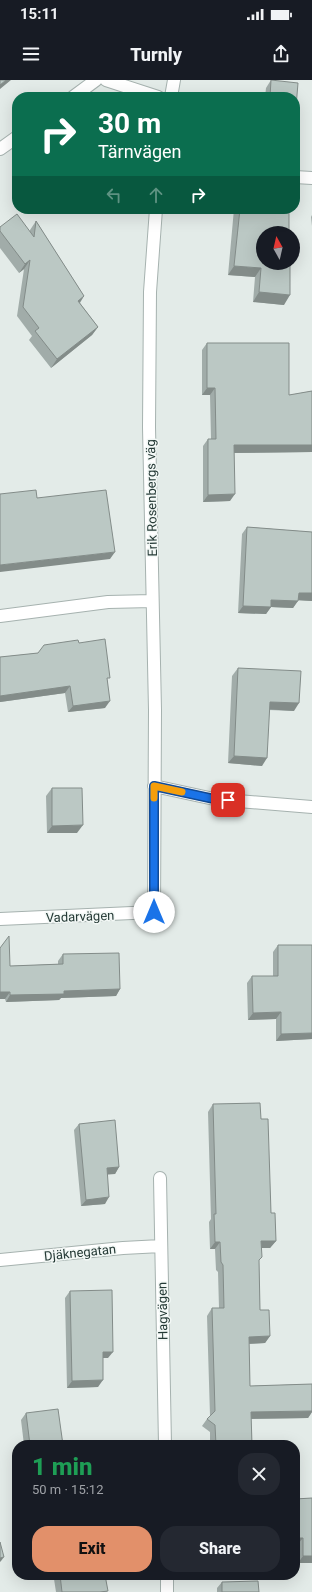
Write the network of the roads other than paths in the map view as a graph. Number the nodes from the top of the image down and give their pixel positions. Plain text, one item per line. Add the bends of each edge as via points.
1 (96, 80) edge
2 (106, 80) edge
3 (174, 80) edge
4 (79, 92) edge
5 (143, 92) edge
6 (172, 92) edge
7 (12, 141) edge
8 (0, 149) edge
9 (300, 177) edge
10 (312, 178) edge
11 (156, 214) edge
12 (152, 601) junction
13 (0, 616) edge
14 (154, 786) junction
15 (312, 807) edge
16 (0, 919) edge
17 (160, 1178) dead end
18 (161, 1246) junction
19 (0, 1260) edge
20 (165, 1440) edge
21 (167, 1580) edge
22 (168, 1592) edge

1 - 4 street
2 - 5 street
3 - 6 street
7 - 8 street
9 - 10 street
11 - 12 street, Erik Rosenbergs väg via 150,292
12 - 13 street via 108,602
12 - 14 street, Erik Rosenbergs väg
14 - 15 street via 214,799
14 - 16 street, Vadarvägen via 154,912
17 - 18 street, Hagvägen
18 - 19 street, Djäknegatan
18 - 20 street, Hagvägen
21 - 22 street

